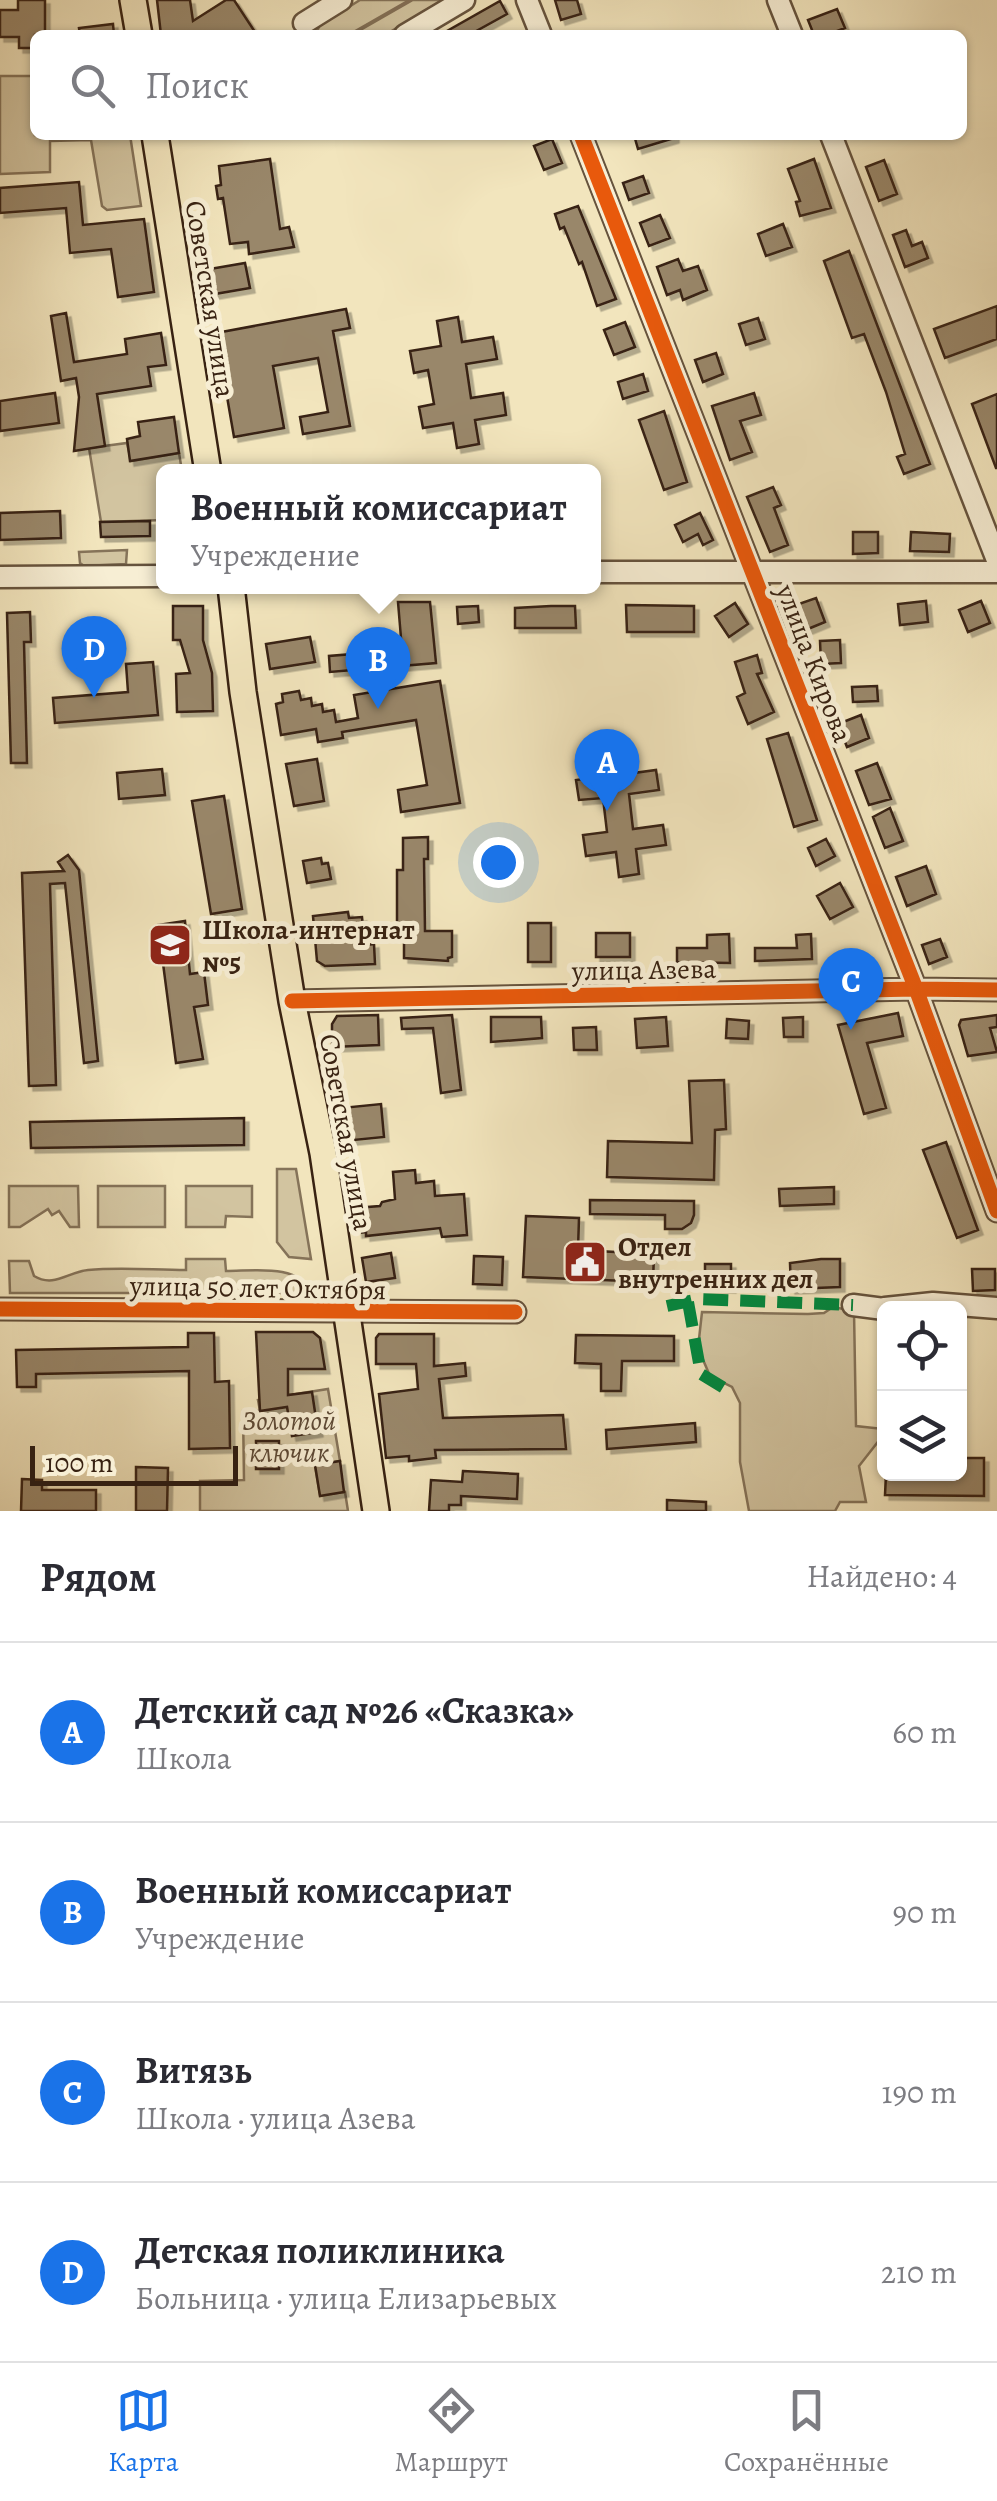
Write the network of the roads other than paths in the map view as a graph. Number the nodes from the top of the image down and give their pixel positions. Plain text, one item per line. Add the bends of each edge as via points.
1 (133, 0) edge
2 (341, 0) edge
3 (464, 0) edge
4 (528, 0) edge
5 (778, 0) edge
6 (304, 23) dead end
7 (138, 30) edge
8 (413, 30) edge
9 (539, 30) edge
10 (790, 30) edge
11 (156, 140) edge
12 (582, 140) edge
13 (833, 140) edge
14 (207, 464) edge
15 (997, 560) edge
16 (752, 571) junction
17 (601, 572) edge
18 (997, 572) edge
19 (156, 576) edge
20 (0, 577) edge
21 (233, 594) edge
22 (916, 989) junction
23 (997, 990) edge
24 (292, 1001) junction
25 (997, 1211) edge
26 (853, 1305) dead end
27 (967, 1306) edge
28 (877, 1307) edge
29 (997, 1308) edge
30 (0, 1309) edge
31 (515, 1312) dead end
32 (348, 1313) junction
33 (376, 1511) edge

1 - 7 main road
2 - 6 street
3 - 8 street
4 - 9 street
5 - 10 street
11 - 14 main road, Советская улица
12 - 16 street, улица Кирова
13 - 15 street
16 - 17 street
16 - 18 street
16 - 22 street, улица Кирова
19 - 20 street
21 - 24 main road, Советская улица
22 - 23 street, улица Азева
22 - 24 street, улица Азева
22 - 25 street, улица Кирова
24 - 32 main road, Советская улица
26 - 28 street
27 - 29 street
30 - 32 street, улица 50 лет Октября
31 - 32 street, улица 50 лет Октября
32 - 33 main road, Советская улица

